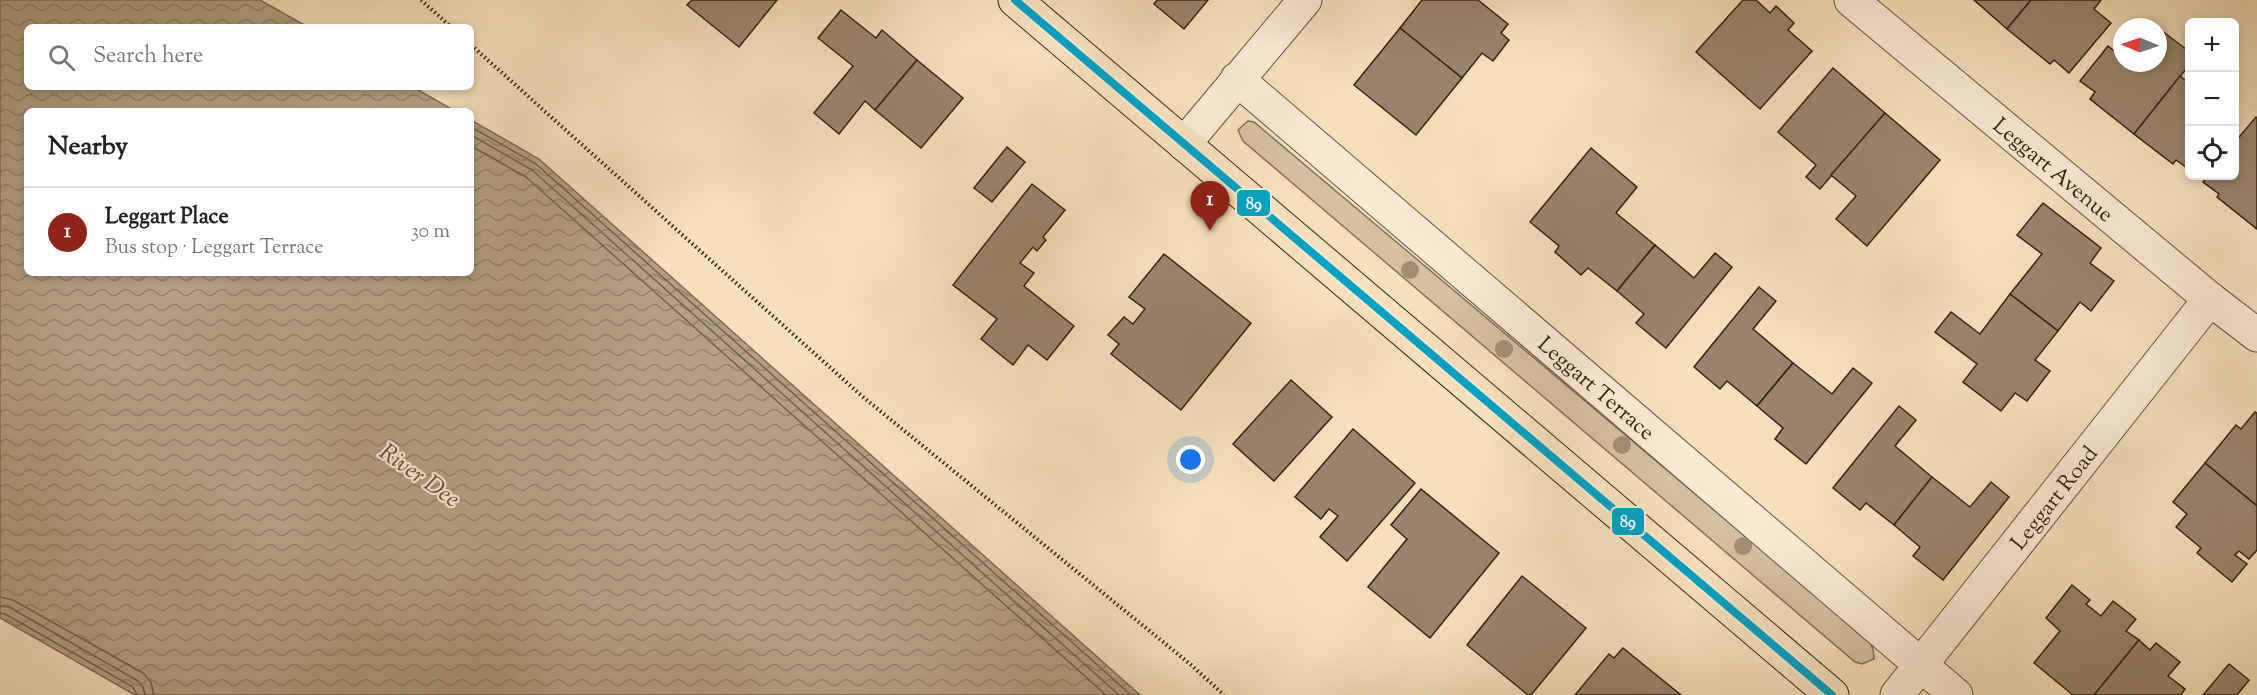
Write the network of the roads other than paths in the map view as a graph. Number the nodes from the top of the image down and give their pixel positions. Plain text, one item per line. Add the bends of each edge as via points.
1 (1015, 0) edge
2 (1305, 0) edge
3 (1851, 0) edge
4 (1237, 79) junction
5 (1184, 144) junction
6 (2210, 299) junction
7 (2257, 335) edge
8 (1921, 665) junction
9 (1832, 695) edge
10 (1897, 695) edge
11 (1956, 695) edge

1 - 5 main road
2 - 4 street
3 - 6 street, Leggart Avenue
4 - 5 street
4 - 8 street, Leggart Terrace
5 - 9 main road
6 - 7 street, Leggart Avenue
6 - 8 street, Leggart Road
8 - 10 street, Leggart Road
8 - 11 street, Leggart Terrace

